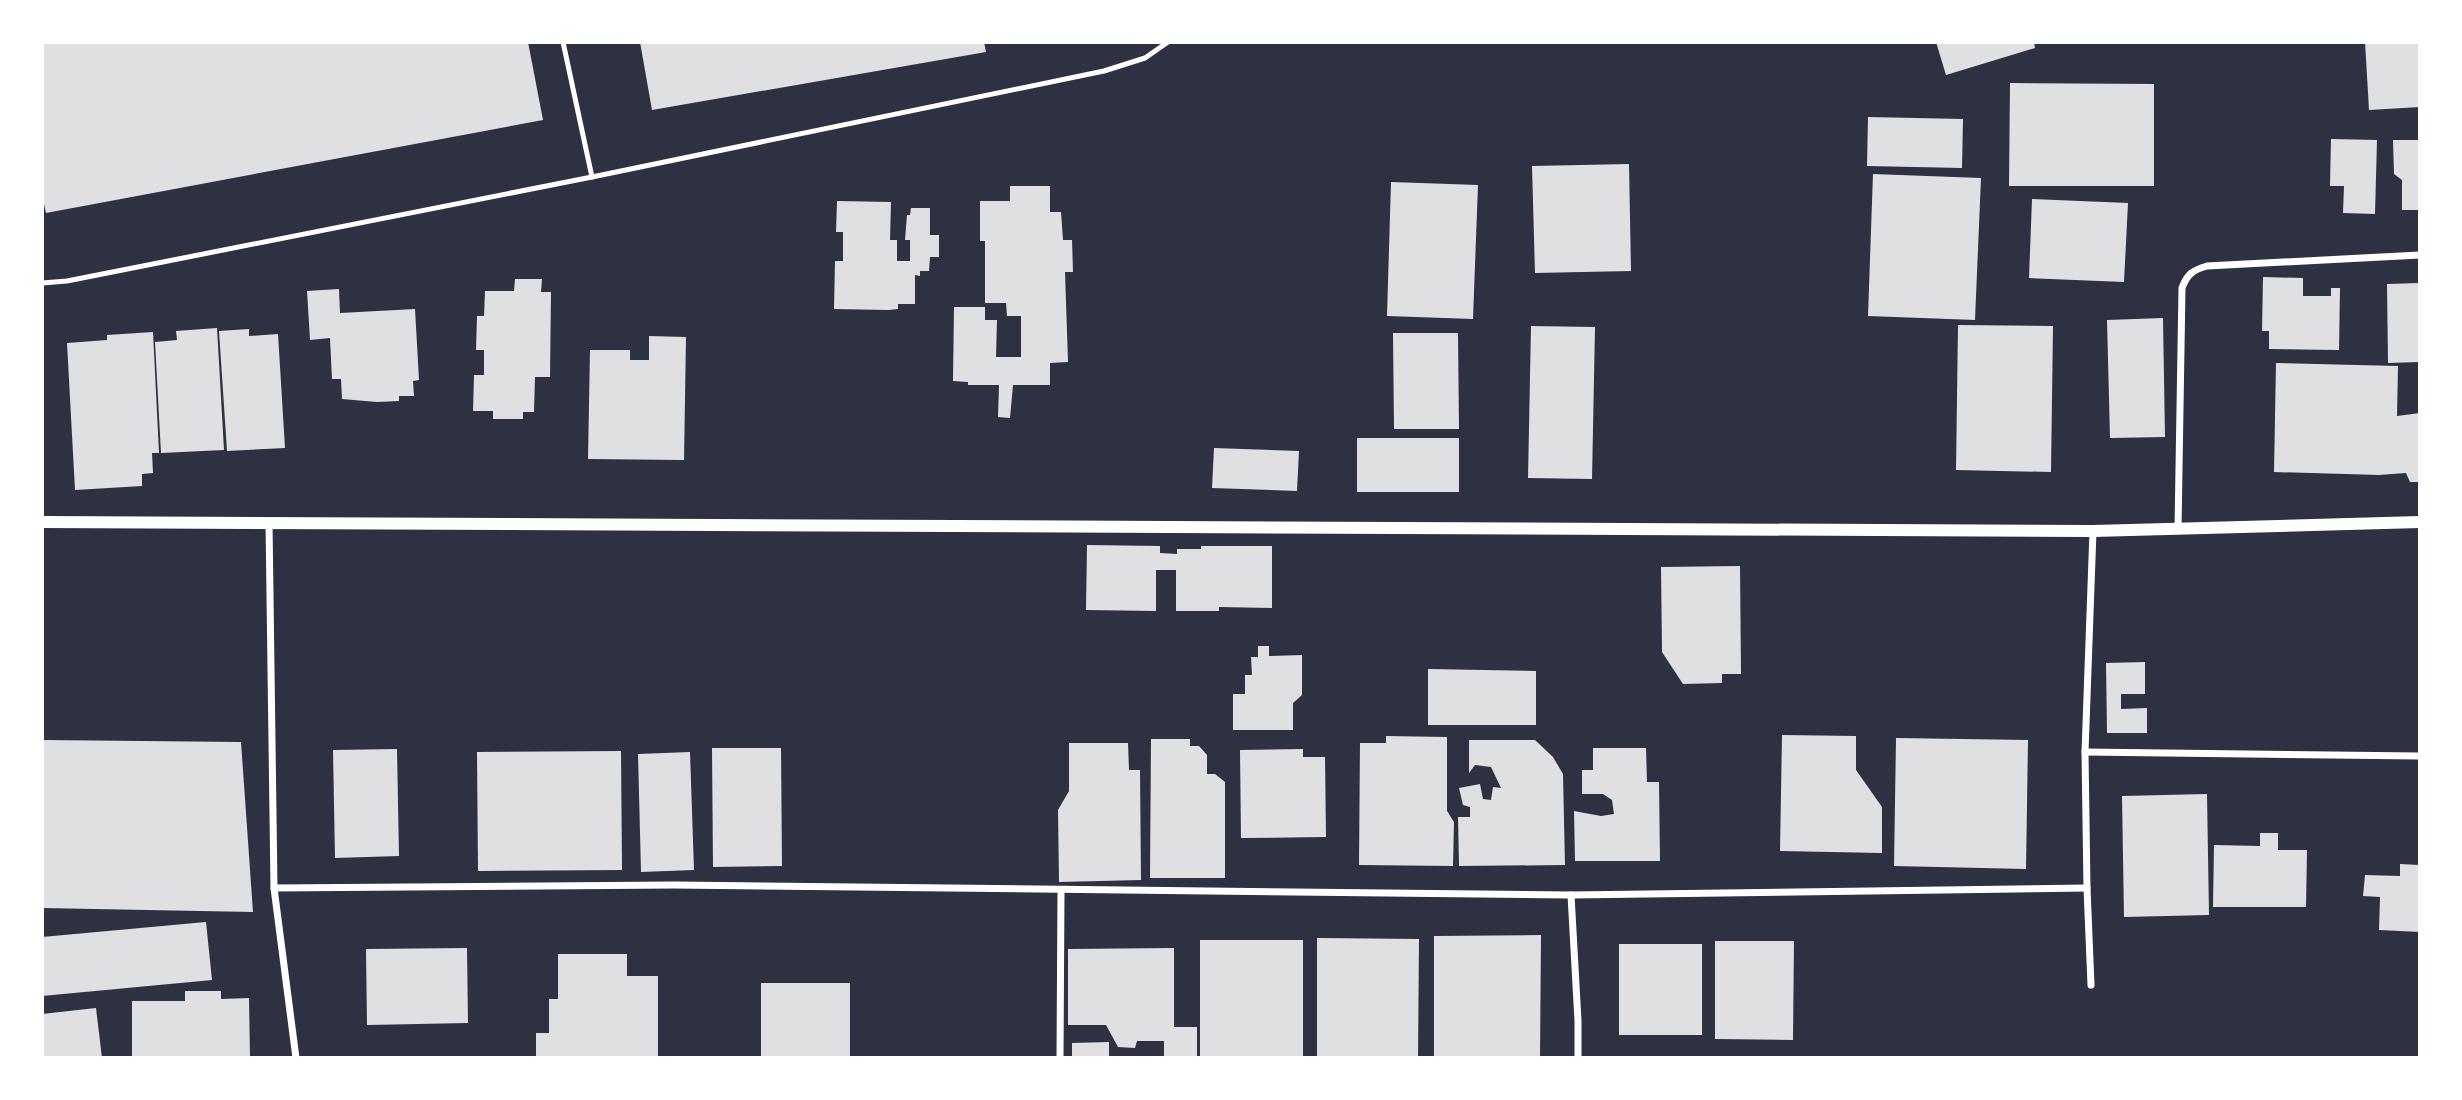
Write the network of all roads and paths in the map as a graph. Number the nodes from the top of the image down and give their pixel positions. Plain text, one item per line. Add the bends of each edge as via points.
1 (563, 42) edge
2 (1168, 42) edge
3 (592, 177) junction
4 (2420, 255) edge
5 (42, 283) edge
6 (269, 521) junction
7 (42, 522) edge
8 (2420, 522) edge
9 (2178, 529) junction
10 (2093, 531) junction
11 (2085, 752) junction
12 (2420, 756) edge
13 (274, 888) junction
14 (2087, 888) junction
15 (1061, 891) junction
16 (1571, 895) junction
17 (2091, 985) dead end
18 (296, 1058) edge
19 (1060, 1058) edge
20 (1578, 1058) edge

1 - 3 lane
2 - 3 lane via 1145,58 1104,71
3 - 5 lane
4 - 9 street via 2207,265 2186,276 2182,288
6 - 7 street
6 - 10 street
6 - 13 street
8 - 9 street
9 - 10 street
10 - 11 street
11 - 12 street
11 - 14 street
13 - 15 street via 674,885
13 - 18 street
14 - 16 street
14 - 17 street
15 - 16 street
15 - 19 street
16 - 20 street

